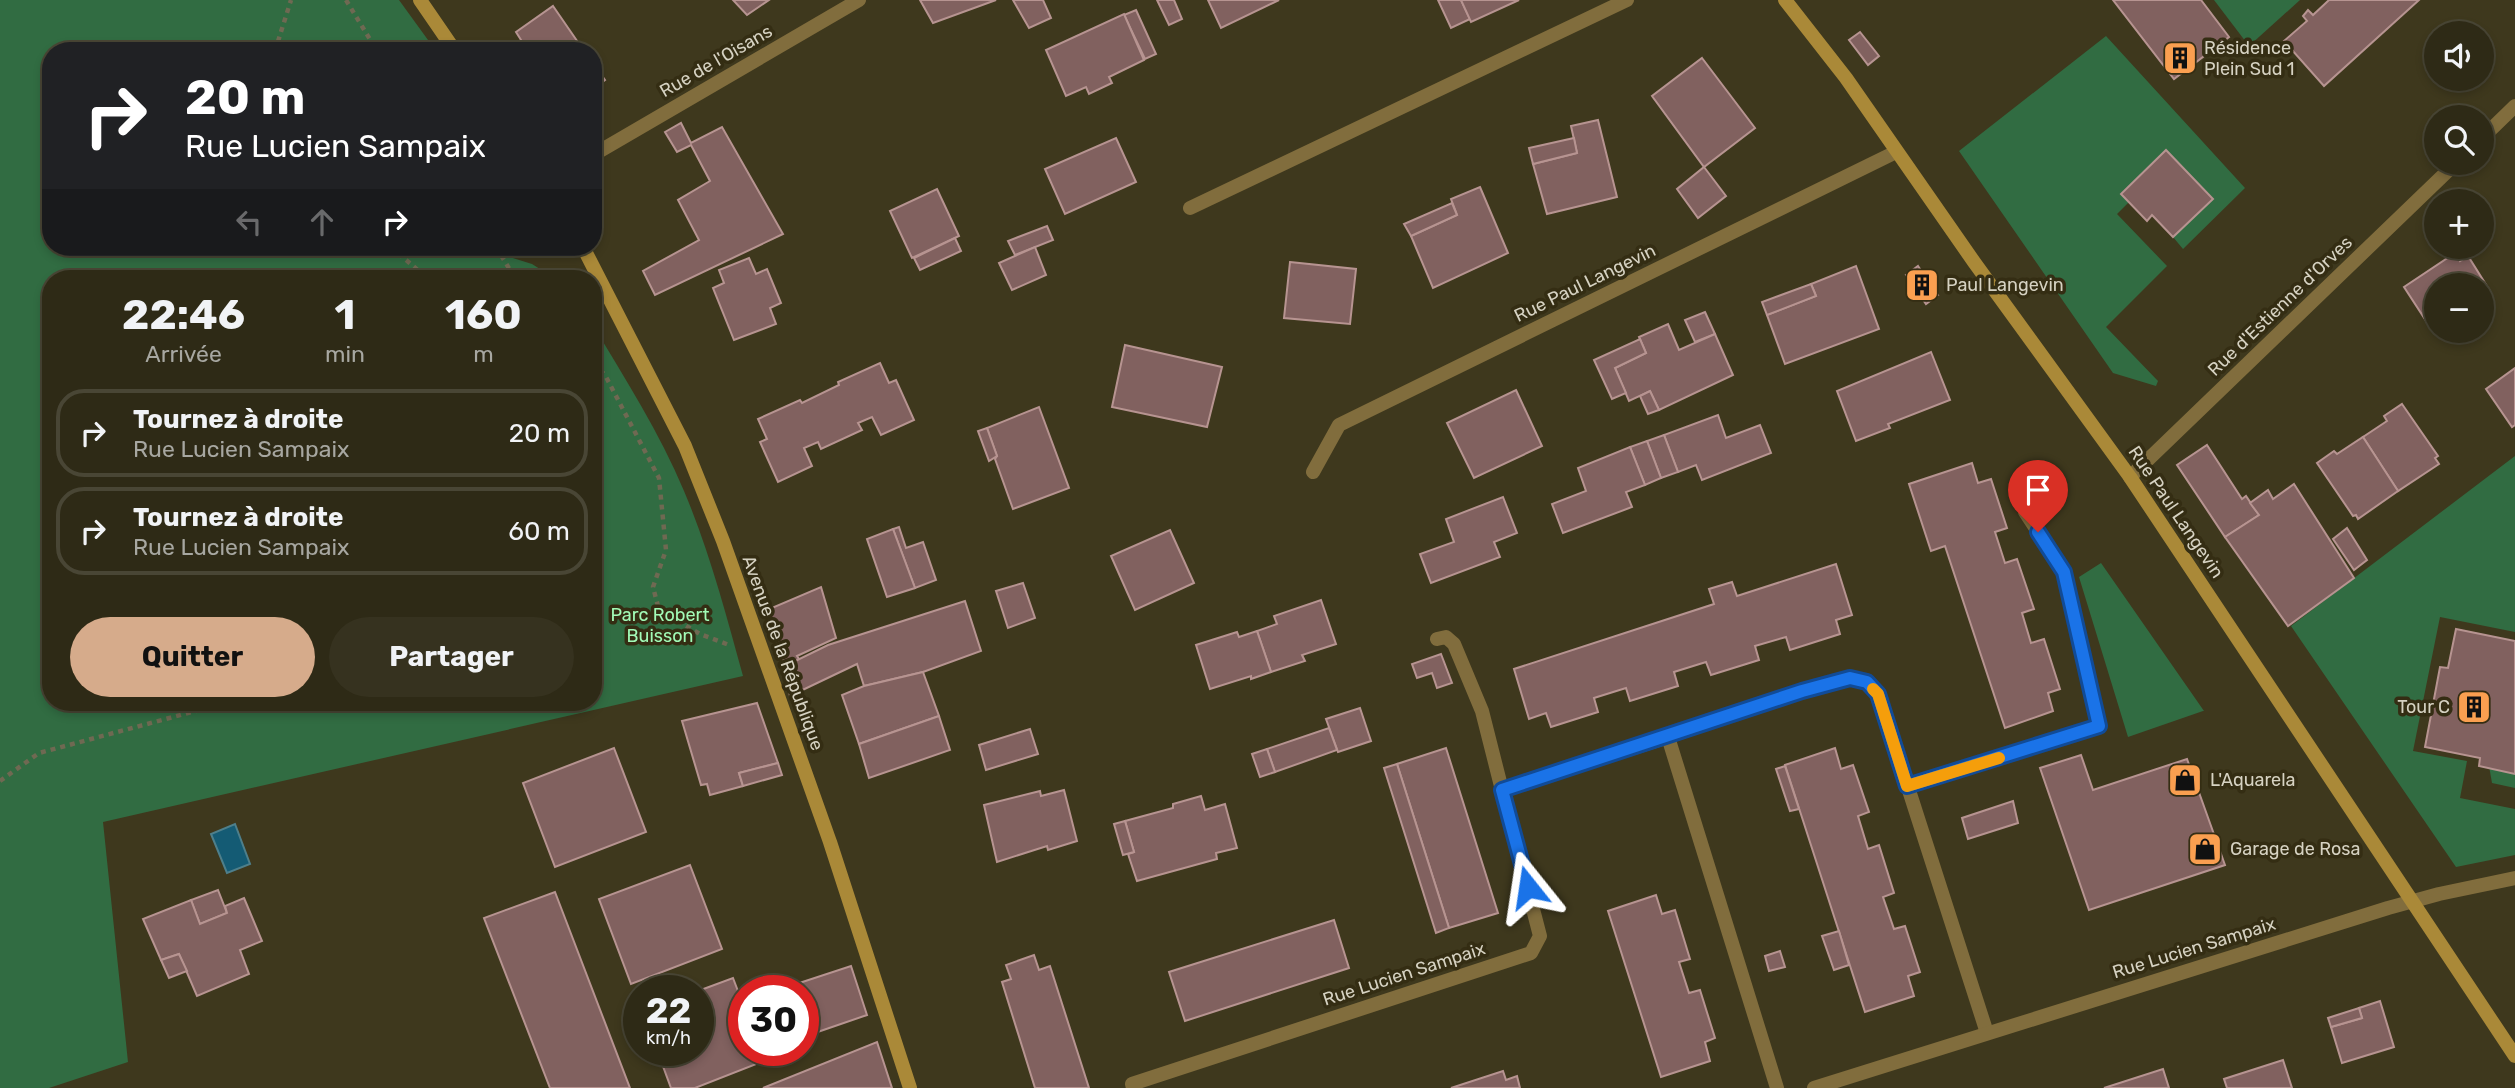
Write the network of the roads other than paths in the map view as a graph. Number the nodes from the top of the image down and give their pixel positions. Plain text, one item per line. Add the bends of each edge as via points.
1 (420, 0) edge
2 (859, 0) edge
3 (1627, 0) edge
4 (1785, 0) edge
5 (449, 42) edge
6 (2515, 106) edge
7 (2494, 126) edge
8 (602, 150) edge
9 (1896, 152) junction
10 (2444, 175) edge
11 (1190, 208) dead end
12 (602, 284) edge
13 (1313, 472) dead end
14 (2130, 477) junction
15 (2025, 512) dead end
16 (1437, 639) dead end
17 (1668, 737) junction
18 (1907, 786) junction
19 (1502, 790) junction
20 (2515, 878) edge
21 (2413, 901) junction
22 (1987, 1033) junction
23 (2515, 1056) edge
24 (910, 1088) edge
25 (1133, 1088) edge
26 (1777, 1088) edge
27 (1814, 1088) edge

1 - 5 street
2 - 8 street, Rue de l'Oisans
3 - 11 street
4 - 9 street, Rue Paul Langevin
6 - 7 street
9 - 13 street, Rue Paul Langevin via 1339,425
9 - 14 street, Rue Paul Langevin
10 - 14 street, Rue d'Estienne d'Orves
12 - 24 street, Avenue de la République via 685,446 723,541 830,842
14 - 21 street, Rue Paul Langevin
15 - 18 street via 2064,572 2099,726
16 - 19 street, Rue Lucien Sampaix via 1446,637 1454,644 1482,711
17 - 18 street via 1850,678 1867,682 1878,694
17 - 19 street
17 - 26 street
18 - 22 street
19 - 25 street, Rue Lucien Sampaix via 1540,936 1531,953 1132,1084
20 - 21 street
21 - 22 street, Rue Lucien Sampaix
21 - 23 street, Rue Paul Langevin
22 - 27 street, Rue Lucien Sampaix

